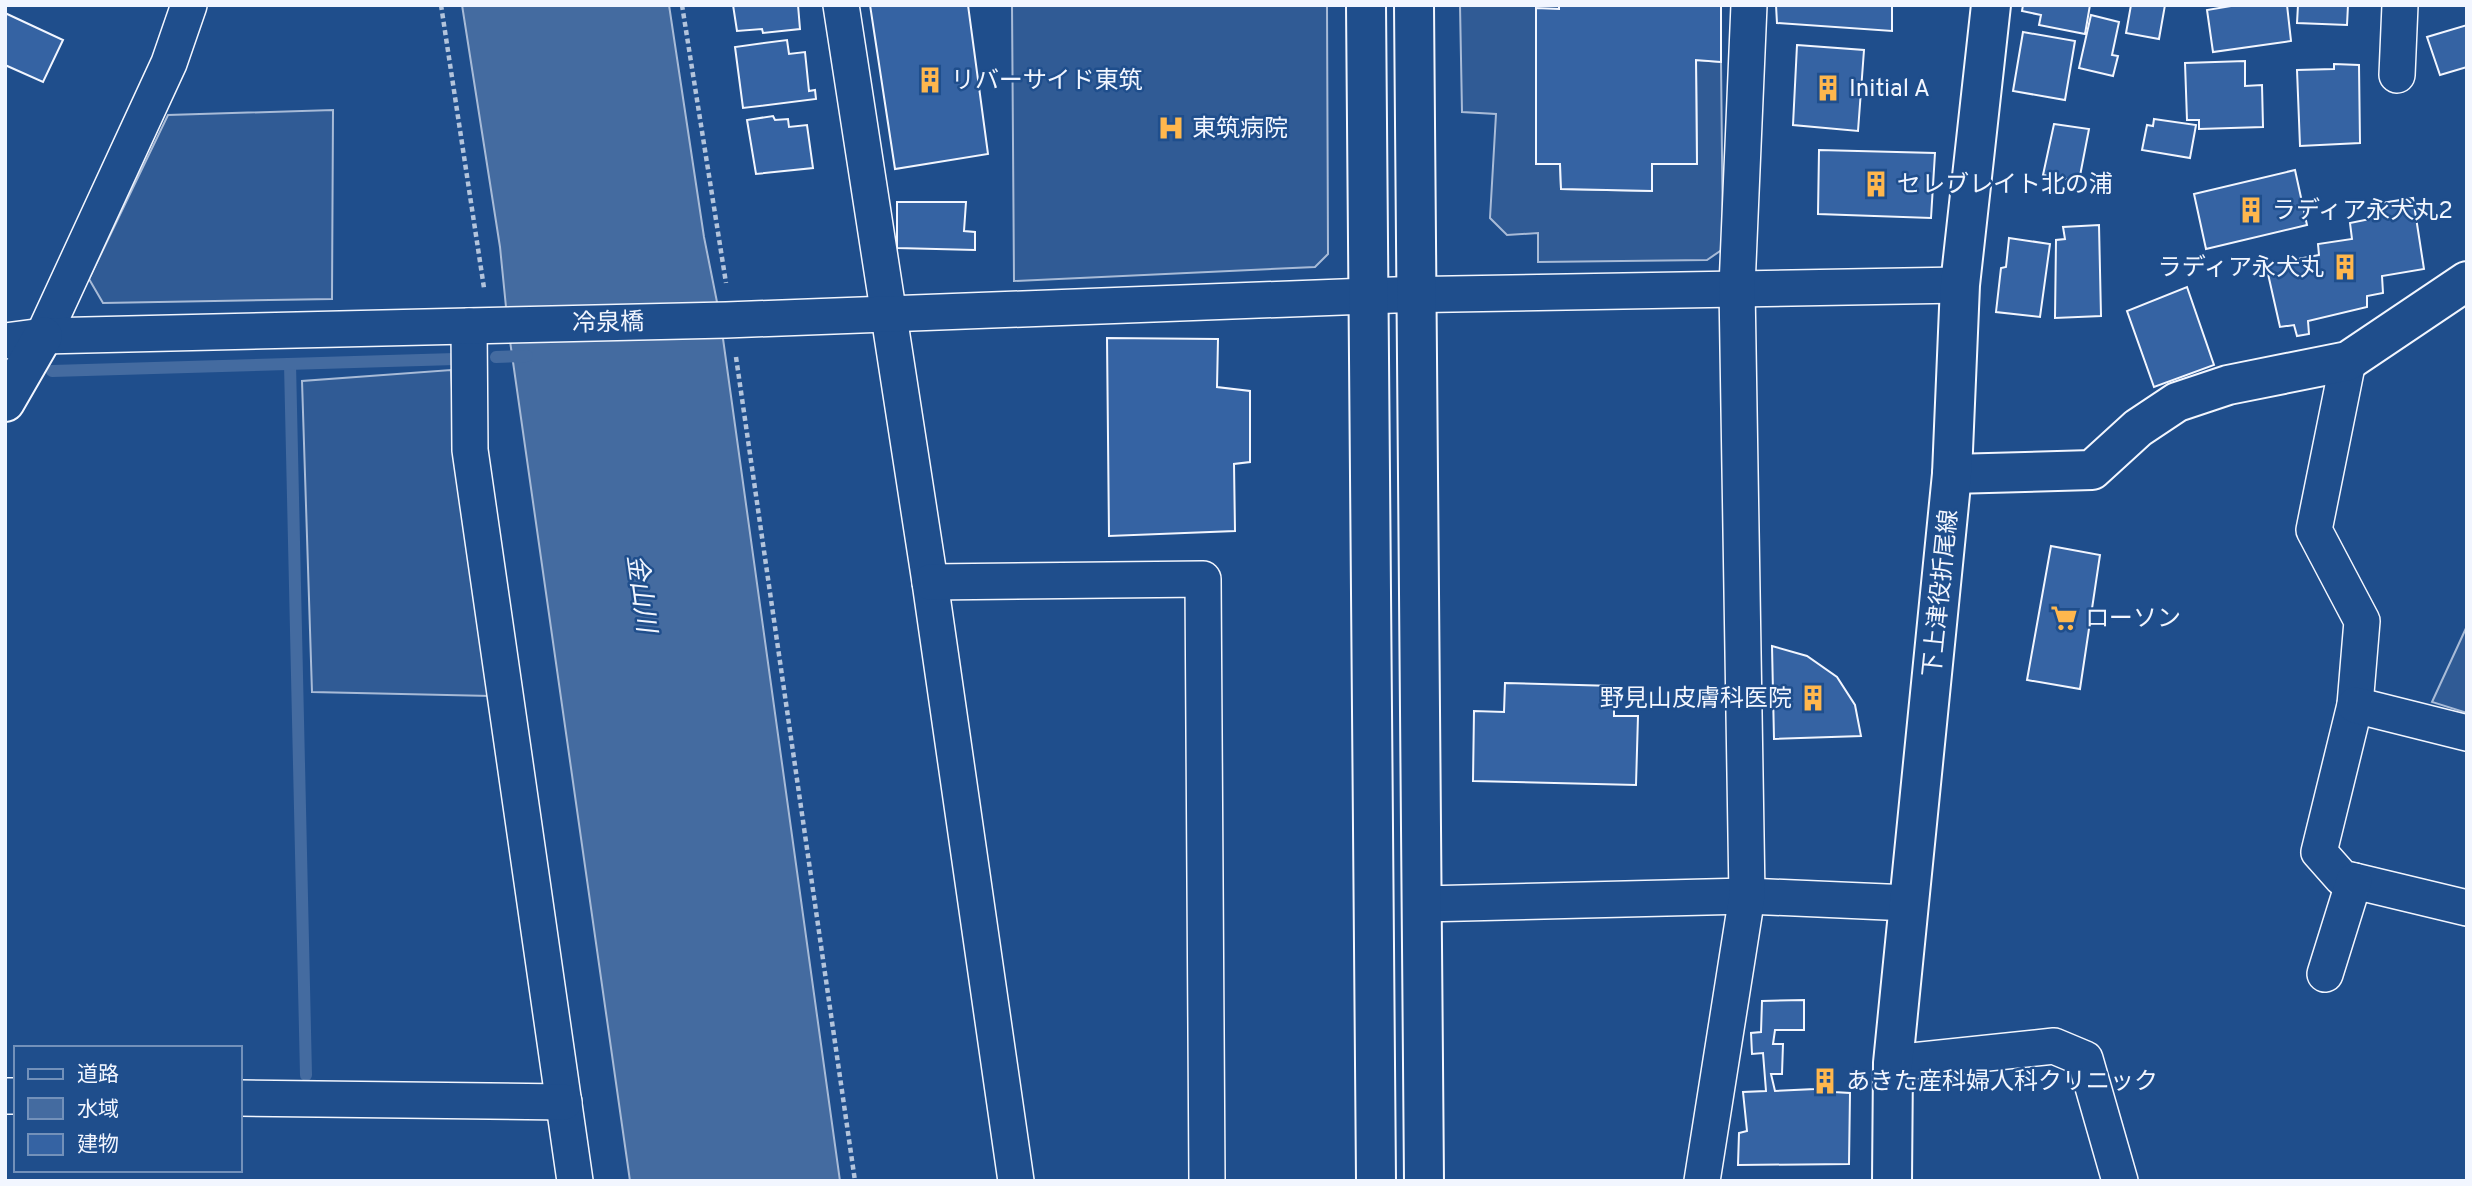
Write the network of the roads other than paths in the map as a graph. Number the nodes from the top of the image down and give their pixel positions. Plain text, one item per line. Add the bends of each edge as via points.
1 (189, 5) edge
2 (841, 5) edge
3 (1366, 5) edge
4 (1415, 5) edge
5 (1749, 5) edge
6 (1991, 5) edge
7 (2400, 5) edge
8 (2397, 75) dead end
9 (2467, 281) edge
10 (1960, 285) junction
11 (1738, 287) junction
12 (1418, 295) junction
13 (1369, 297) junction
14 (887, 314) junction
15 (482, 318) junction
16 (43, 336) junction
17 (5, 341) edge
18 (2348, 361) junction
19 (5, 402) edge
20 (1952, 474) junction
21 (930, 582) junction
22 (2355, 705) junction
23 (2467, 733) edge
24 (2354, 881) junction
25 (1747, 897) junction
26 (1909, 903) junction
27 (1422, 904) junction
28 (2467, 908) edge
29 (2325, 974) dead end
30 (1893, 1063) junction
31 (242, 1098) edge
32 (564, 1102) junction
33 (575, 1181) edge
34 (1016, 1181) edge
35 (1207, 1181) edge
36 (1376, 1181) edge
37 (1424, 1181) edge
38 (1702, 1181) edge
39 (1892, 1181) edge
40 (2120, 1181) edge

1 - 16 street via 169,63
2 - 14 street
3 - 13 street
4 - 12 street
5 - 11 street
6 - 10 street, 下上津役折尾線
7 - 8 street
9 - 18 street
10 - 11 street, 冷泉橋
10 - 20 street, 下上津役折尾線
11 - 12 street, 冷泉橋
11 - 25 street
12 - 13 street, 冷泉橋
12 - 27 street
13 - 14 street, 冷泉橋
13 - 36 street
14 - 15 street, 冷泉橋
14 - 21 street
15 - 16 street, 冷泉橋
15 - 32 street via 470,450
16 - 17 street, 冷泉橋
16 - 19 street
18 - 20 street via 2228,385 2177,402 2138,428 2092,470
18 - 22 street via 2314,530 2362,621
20 - 26 street, 下上津役折尾線
21 - 34 street
21 - 35 street via 1203,579
22 - 23 street
22 - 24 street via 2319,852 2342,877
24 - 28 street
24 - 29 street
25 - 26 street
25 - 27 street
25 - 38 street
26 - 30 street, 下上津役折尾線
27 - 37 street
30 - 39 street, 下上津役折尾線
30 - 40 street via 2054,1046 2085,1059
31 - 32 street
32 - 33 street

